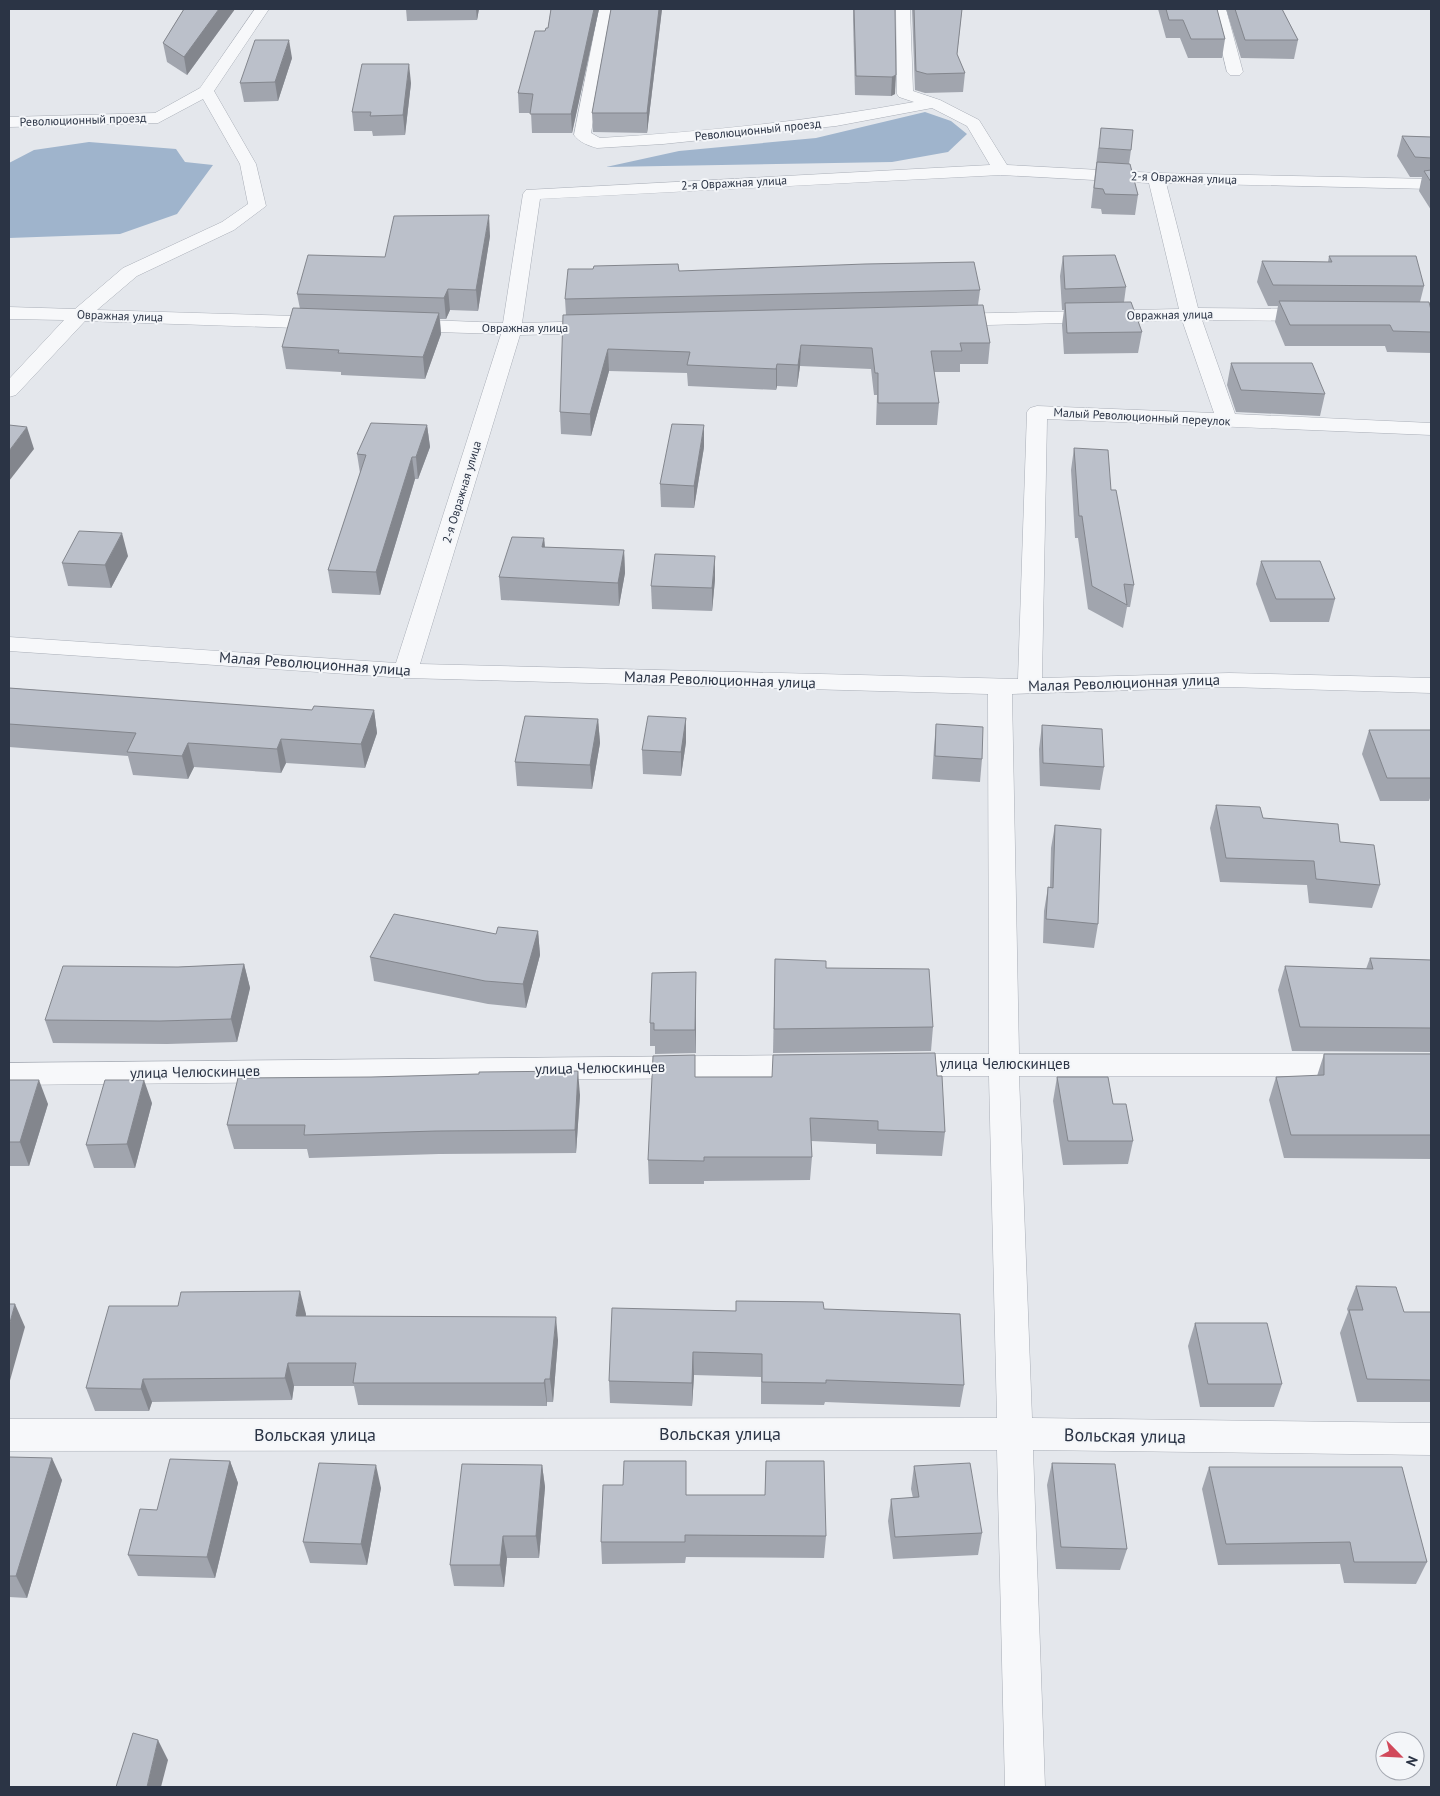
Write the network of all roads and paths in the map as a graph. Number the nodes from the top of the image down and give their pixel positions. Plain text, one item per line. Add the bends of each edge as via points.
1 (262, 9) edge
2 (606, 9) edge
3 (903, 9) edge
4 (1220, 9) edge
5 (1235, 72) dead end
6 (206, 91) junction
7 (934, 103) junction
8 (9, 122) edge
9 (1001, 170) junction
10 (1156, 178) junction
11 (1431, 184) edge
12 (9, 312) edge
13 (1190, 314) junction
14 (80, 315) junction
15 (1335, 315) edge
16 (931, 320) edge
17 (345, 324) edge
18 (384, 325) edge
19 (622, 326) edge
20 (512, 329) junction
21 (9, 391) edge
22 (1227, 421) junction
23 (1431, 429) edge
24 (9, 644) edge
25 (406, 671) junction
26 (1431, 686) edge
27 (1015, 687) junction
28 (1004, 1063) junction
29 (835, 1065) edge
30 (875, 1065) edge
31 (1431, 1065) edge
32 (9, 1074) edge
33 (1015, 1434) junction
34 (9, 1435) edge
35 (1431, 1439) edge
36 (1025, 1787) edge

1 - 6 street
2 - 7 street, Революционный проезд via 582,135 597,143 836,121
3 - 7 street via 905,94
4 - 5 street
6 - 8 street, Революционный проезд via 158,118
6 - 14 street via 248,164 257,206 228,226 130,272
7 - 9 street via 973,123
9 - 10 street, 2-я Овражная улица
9 - 20 street, 2-я Овражная улица via 532,194
10 - 11 street, 2-я Овражная улица
10 - 13 street
12 - 14 street, Овражная улица
13 - 15 street, Овражная улица
13 - 16 street, Овражная улица
13 - 22 street
14 - 17 street, Овражная улица
14 - 21 street
18 - 20 street, Овражная улица
19 - 20 street, Овражная улица
20 - 25 street, 2-я Овражная улица
22 - 23 street, Малый Революционный переулок
22 - 27 street, Малый Революционный переулок via 1037,412
24 - 25 street, Малая Революционная улица
25 - 27 street, Малая Революционная улица
26 - 27 street, Малая Революционная улица via 1229,680
27 - 28 street
28 - 30 street, улица Челюскинцев
28 - 31 street, улица Челюскинцев
28 - 33 street
29 - 32 street, улица Челюскинцев
33 - 34 street, Вольская улица
33 - 35 street, Вольская улица
33 - 36 street

